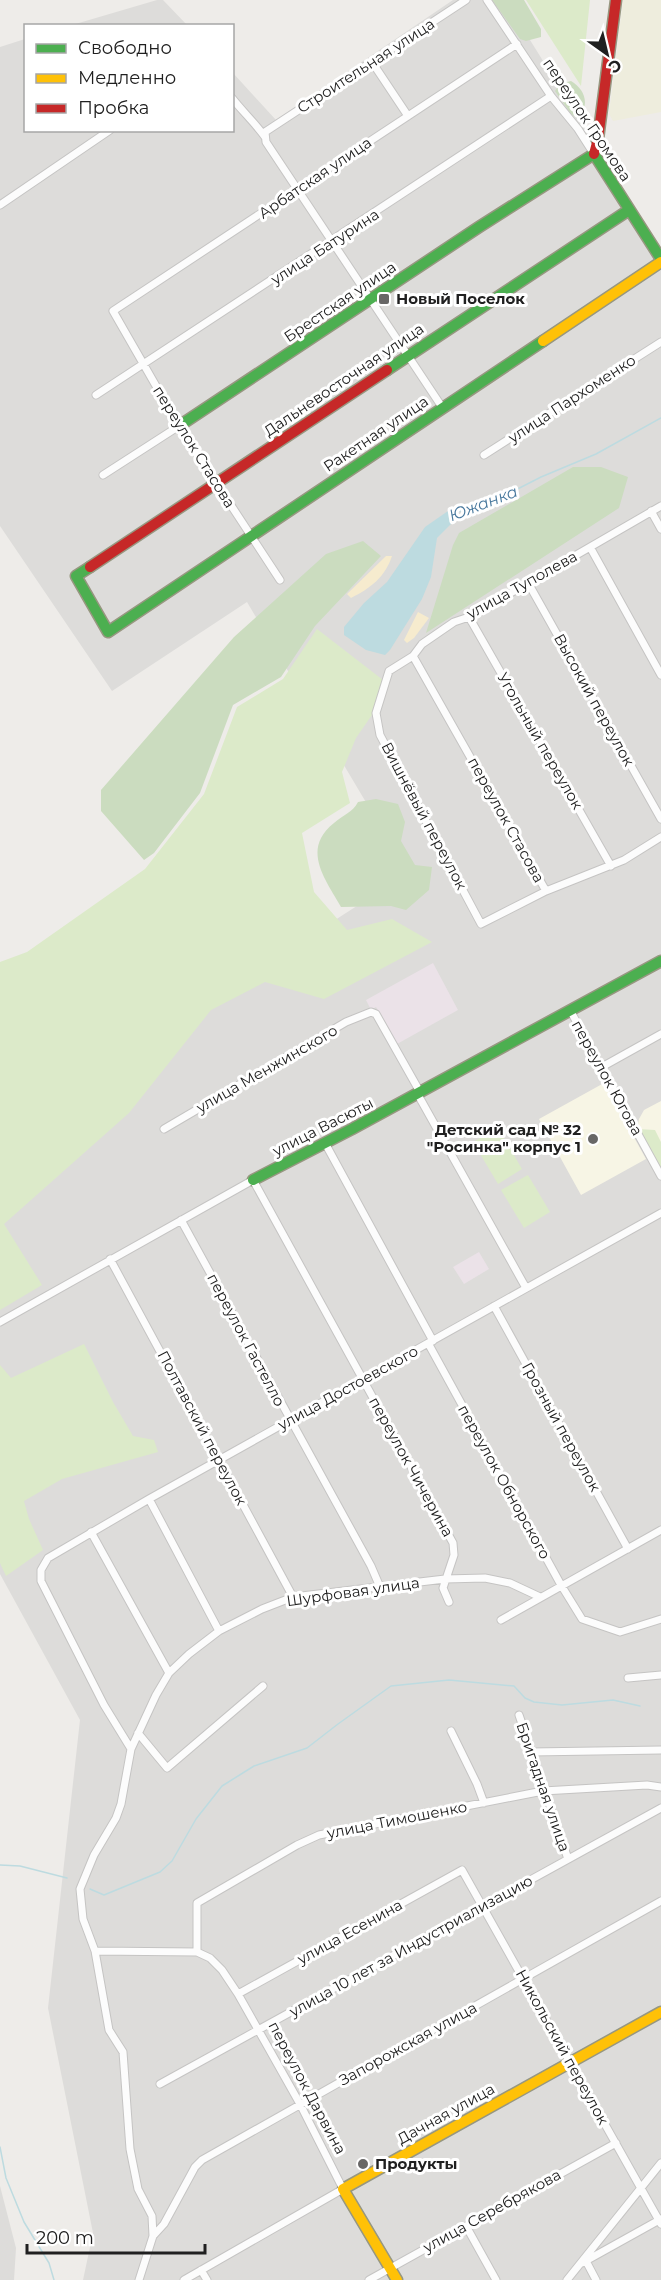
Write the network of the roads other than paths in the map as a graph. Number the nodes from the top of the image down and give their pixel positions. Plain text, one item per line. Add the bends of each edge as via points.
1 (466, 0) edge
2 (487, 0) edge
3 (616, 0) edge
4 (517, 44) junction
5 (372, 62) junction
6 (551, 96) junction
7 (234, 101) edge
8 (408, 116) junction
9 (107, 132) edge
10 (265, 135) junction
11 (594, 154) junction
12 (298, 189) junction
13 (0, 205) edge
14 (629, 210) junction
15 (332, 242) junction
16 (661, 260) edge
17 (370, 299) junction
18 (113, 311) joint
19 (661, 342) edge
20 (408, 356) junction
21 (143, 366) junction
22 (96, 395) dead end
23 (442, 407) junction
24 (179, 426) junction
25 (484, 455) dead end
26 (103, 475) dead end
27 (217, 484) junction
28 (661, 506) edge
29 (651, 512) junction
30 (661, 529) edge
31 (250, 536) junction
32 (590, 547) junction
33 (280, 580) dead end
34 (527, 581) junction
35 (469, 617) junction
36 (108, 632) joint
37 (413, 656) junction
38 (389, 672) joint
39 (661, 675) edge
40 (661, 819) edge
41 (661, 837) edge
42 (611, 866) junction
43 (546, 891) junction
44 (661, 961) edge
45 (570, 1010) junction
46 (661, 1034) edge
47 (600, 1068) junction
48 (419, 1093) junction
49 (164, 1129) dead end
50 (325, 1143) junction
51 (661, 1176) edge
52 (253, 1179) junction
53 (660, 1216) edge
54 (181, 1220) junction
55 (110, 1259) junction
56 (526, 1288) junction
57 (494, 1306) junction
58 (0, 1322) edge
59 (431, 1342) junction
60 (363, 1380) junction
61 (290, 1421) junction
62 (219, 1461) junction
63 (149, 1499) junction
64 (661, 1530) edge
65 (91, 1532) junction
66 (628, 1549) junction
67 (445, 1579) junction
68 (561, 1585) junction
69 (380, 1587) junction
70 (293, 1597) junction
71 (540, 1597) junction
72 (449, 1602) dead end
73 (661, 1619) edge
74 (501, 1620) dead end
75 (219, 1631) junction
76 (169, 1673) junction
77 (661, 1675) edge
78 (628, 1678) dead end
79 (263, 1686) dead end
80 (519, 1715) dead end
81 (451, 1731) dead end
82 (138, 1733) junction
83 (132, 1749) junction
84 (661, 1750) edge
85 (531, 1752) junction
86 (661, 1787) edge
87 (543, 1791) junction
88 (484, 1803) junction
89 (661, 1808) edge
90 (568, 1859) junction
91 (462, 1870) joint
92 (661, 1900) edge
93 (483, 1906) junction
94 (95, 1951) junction
95 (197, 1952) junction
96 (524, 1978) junction
97 (238, 1994) junction
98 (661, 2012) edge
99 (259, 2030) junction
100 (570, 2062) junction
101 (160, 2084) dead end
102 (300, 2104) junction
103 (616, 2143) junction
104 (661, 2163) edge
105 (641, 2188) junction
106 (343, 2189) junction
107 (660, 2221) edge
108 (466, 2226) junction
109 (153, 2236) junction
110 (582, 2263) junction
111 (390, 2268) junction
112 (201, 2270) junction
113 (139, 2280) edge
114 (184, 2280) edge
115 (207, 2280) edge
116 (369, 2280) edge
117 (397, 2280) edge
118 (496, 2280) edge
119 (567, 2280) edge
120 (596, 2280) edge

1 - 5 street, Строительная улица
2 - 4 street, переулок Громова
3 - 11 street
4 - 6 street, переулок Громова
4 - 8 street, Арбатская улица
5 - 8 street
5 - 10 street, Строительная улица
6 - 11 street, переулок Громова
6 - 15 street, улица Батурина
7 - 10 street
8 - 12 street, Арбатская улица
9 - 13 street
10 - 12 street
11 - 14 street, переулок Громова
11 - 17 street, Брестская улица
12 - 15 street
12 - 18 street, Арбатская улица
14 - 16 street, переулок Громова
14 - 20 street, Дальневосточная улица
15 - 17 street
15 - 21 street, улица Батурина
16 - 23 street, Ракетная улица
17 - 20 street
17 - 24 street, Брестская улица
18 - 21 street, переулок Стасова
19 - 25 street, улица Пархоменко
20 - 23 street
20 - 27 street, Дальневосточная улица
21 - 22 street, улица Батурина
21 - 24 street, переулок Стасова
23 - 31 street, Ракетная улица
24 - 26 street, Брестская улица
24 - 27 street, переулок Стасова
27 - 31 street, переулок Стасова
27 - 36 street, Дальневосточная улица via 76,576
28 - 29 street, улица Туполева
29 - 30 street
29 - 32 street, улица Туполева
31 - 33 street, переулок Стасова
31 - 36 street, Ракетная улица
32 - 34 street, улица Туполева
32 - 39 street
34 - 35 street, улица Туполева
34 - 40 street, Высокий переулок
35 - 37 street, улица Туполева via 454,622 422,644
35 - 42 street, Угольный переулок
37 - 38 street, улица Туполева
37 - 43 street, переулок Стасова
38 - 43 street, Вишнёвый переулок via 376,713 380,735 481,924
41 - 42 street
42 - 43 street
44 - 45 street, улица Васюты
45 - 47 street, переулок Югова
45 - 48 street, улица Васюты
46 - 47 street
47 - 51 street, переулок Югова
48 - 49 street, улица Менжинского via 376,1014 371,1012 346,1022
48 - 50 street, улица Васюты
48 - 56 street
50 - 52 street, улица Васюты
50 - 59 street, переулок Обнорского
52 - 54 street, улица Васюты
52 - 60 street, переулок Чичерина
53 - 56 street, улица Достоевского
54 - 55 street, улица Васюты
54 - 61 street, переулок Гастелло
55 - 58 street, улица Васюты
55 - 62 street, Полтавский переулок
56 - 57 street, улица Достоевского
57 - 59 street, улица Достоевского
57 - 66 street, Грозный переулок
59 - 60 street, улица Достоевского
59 - 68 street, переулок Обнорского
60 - 61 street, улица Достоевского
60 - 67 street, переулок Чичерина via 453,1543 454,1555
61 - 62 street, улица Достоевского
61 - 69 street, переулок Гастелло
62 - 63 street, улица Достоевского
62 - 70 street, Полтавский переулок
63 - 65 street, улица Достоевского
63 - 75 street
64 - 66 street
65 - 76 street
65 - 83 street, улица Достоевского via 48,1558 41,1570 41,1581 104,1705
66 - 68 street
67 - 69 street, Шурфовая улица
67 - 71 street, Шурфовая улица via 485,1578 510,1583
67 - 72 street, переулок Чичерина via 443,1588
68 - 71 street
68 - 73 street, переулок Обнорского via 582,1619 620,1632
69 - 70 street, Шурфовая улица
70 - 75 street, Шурфовая улица
71 - 74 street
75 - 76 street, Шурфовая улица
76 - 82 street, Шурфовая улица
77 - 78 street
79 - 82 street via 167,1768
80 - 85 street, Бригадная улица
81 - 88 street
82 - 83 street, Шурфовая улица
83 - 94 street, Шурфовая улица via 116,1818 80,1889 83,1919
84 - 85 street
85 - 87 street, Бригадная улица
86 - 87 street, улица Тимошенко
87 - 88 street, улица Тимошенко
87 - 90 street, Бригадная улица
88 - 95 street, улица Тимошенко via 319,1835 303,1842 197,1903
89 - 90 street, улица 10 лет за Индустриализацию
90 - 93 street, улица 10 лет за Индустриализацию
91 - 93 street, Никольский переулок
91 - 97 street, улица Есенина
92 - 96 street, Запорожская улица
93 - 96 street, Никольский переулок
93 - 99 street, улица 10 лет за Индустриализацию
94 - 95 street
94 - 109 street via 109,2030 123,2052 130,2149 138,2189 152,2216
95 - 97 street, переулок Дарвина via 222,1970
96 - 100 street, Никольский переулок
96 - 102 street, Запорожская улица
97 - 99 street, переулок Дарвина
98 - 100 street, Дачная улица
99 - 101 street, улица 10 лет за Индустриализацию
99 - 102 street, переулок Дарвина
100 - 103 street, Никольский переулок
100 - 106 street, Дачная улица
102 - 106 street, переулок Дарвина
102 - 109 street, Запорожская улица via 202,2160
103 - 105 street, Никольский переулок
103 - 108 street, улица Серебрякова
104 - 105 street
105 - 107 street, Никольский переулок
105 - 110 street
106 - 111 street, переулок Дарвина
106 - 112 street, Дачная улица
107 - 110 street
108 - 111 street, улица Серебрякова
108 - 118 street
109 - 113 street
110 - 119 street
110 - 120 street
111 - 116 street, улица Серебрякова
111 - 117 street, переулок Дарвина
112 - 114 street, Дачная улица
112 - 115 street

